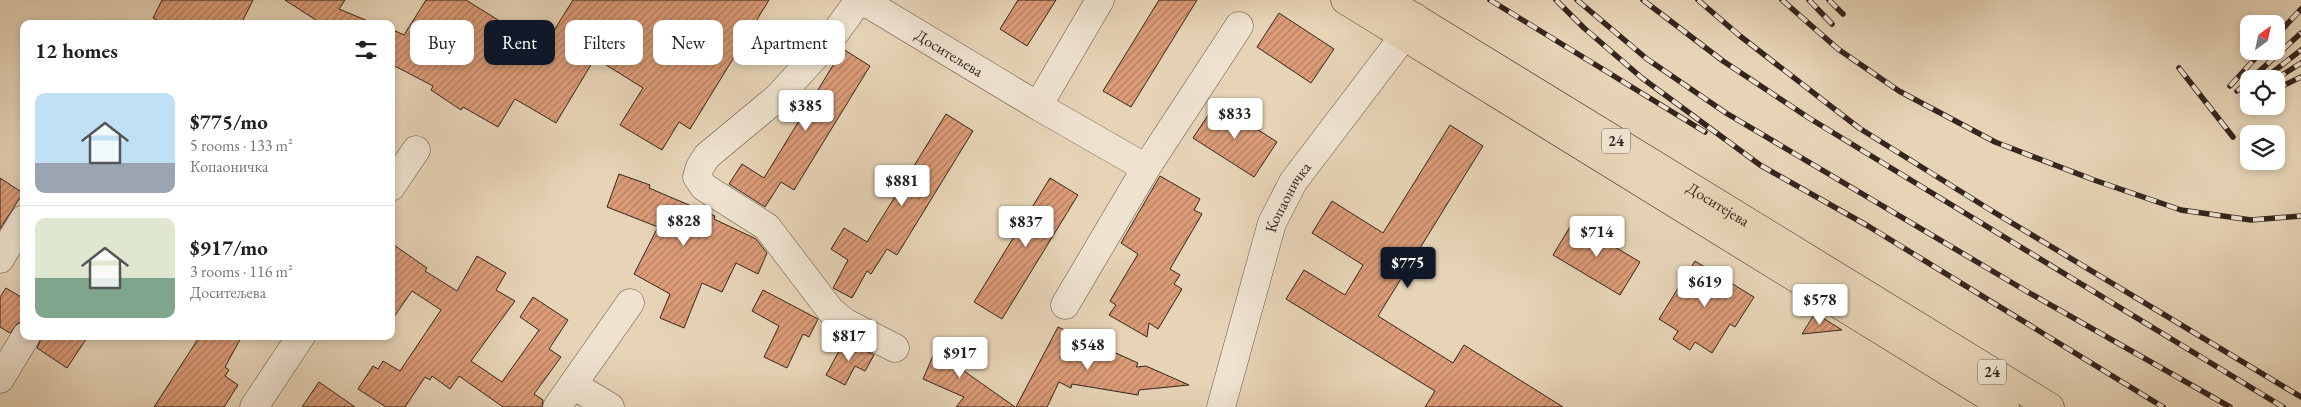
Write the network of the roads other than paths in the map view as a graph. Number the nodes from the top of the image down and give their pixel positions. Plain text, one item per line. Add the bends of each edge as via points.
1 (860, 0) edge
2 (1100, 0) edge
3 (1345, 0) edge
4 (1386, 0) edge
5 (1239, 26) dead end
6 (1409, 27) junction
7 (1038, 106) junction
8 (416, 150) dead end
9 (1146, 168) junction
10 (395, 181) edge
11 (20, 226) edge
12 (0, 259) edge
13 (630, 303) dead end
14 (1065, 305) dead end
15 (24, 340) edge
16 (298, 340) edge
17 (896, 348) dead end
18 (0, 379) edge
19 (573, 384) junction
20 (254, 407) edge
21 (557, 407) edge
22 (610, 407) edge
23 (1221, 407) edge
24 (2005, 407) edge
25 (2050, 407) edge

1 - 7 street, Доситељева
1 - 17 street via 830,40 778,97 707,156 697,177 704,187 767,227 831,311 846,323
2 - 7 street
3 - 6 main road, Доситејева / 24
4 - 6 main road, Доситејева / 24
5 - 9 street
6 - 23 street, Копаоничка via 1293,182 1272,223
6 - 24 main road, Доситејева / 24
6 - 25 main road, Доситејева / 24
7 - 9 street, Доситељева
8 - 10 street
9 - 14 street
11 - 12 street
13 - 19 street
15 - 18 street
16 - 20 street
19 - 21 street
19 - 22 street

